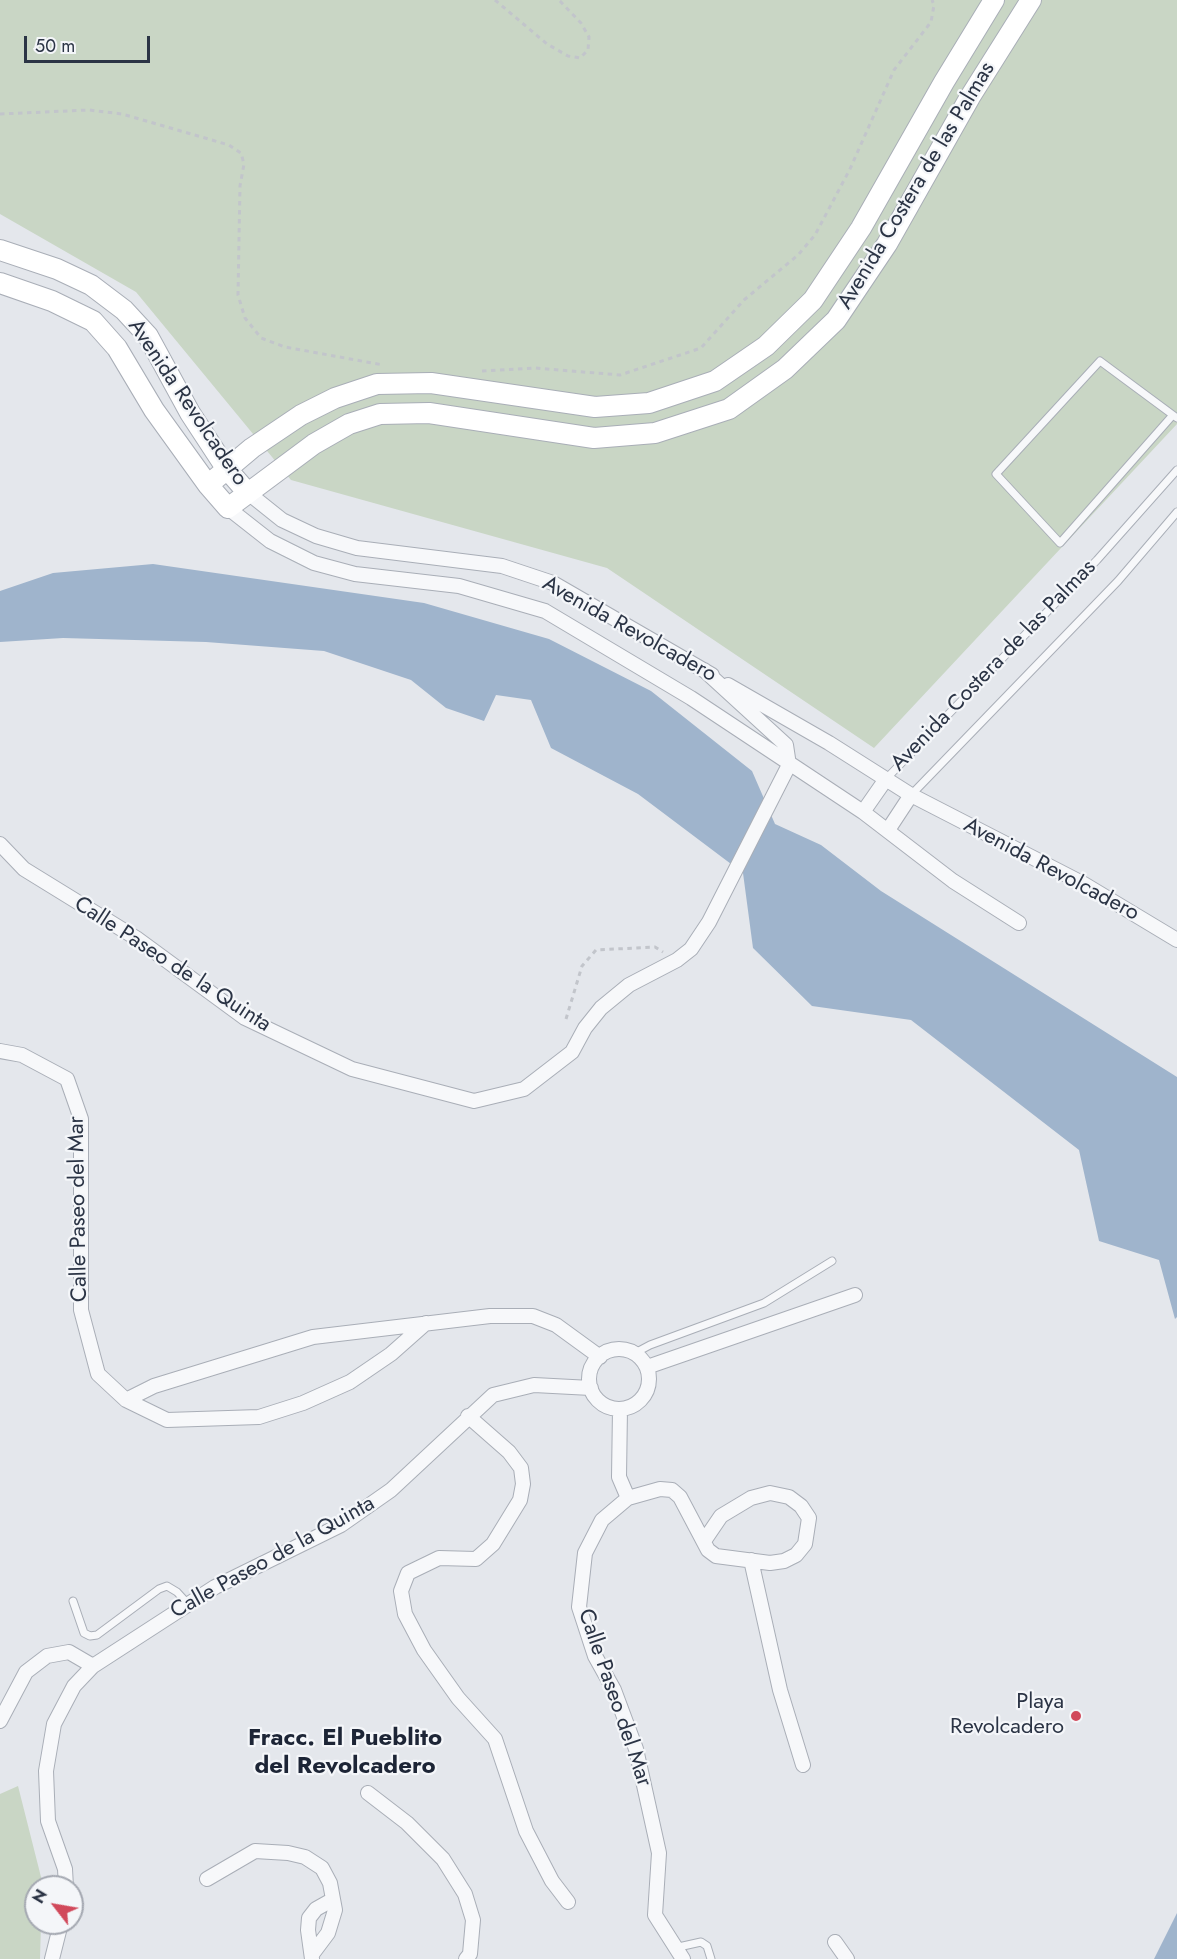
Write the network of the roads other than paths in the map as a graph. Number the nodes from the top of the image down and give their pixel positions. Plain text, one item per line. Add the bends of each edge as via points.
1 (994, 0) edge
2 (1031, 0) edge
3 (0, 250) edge
4 (0, 283) edge
5 (1174, 417) edge
6 (226, 468) junction
7 (1177, 470) edge
8 (208, 485) junction
9 (248, 492) junction
10 (228, 508) junction
11 (1177, 512) edge
12 (357, 548) junction
13 (355, 574) junction
14 (704, 670) junction
15 (789, 765) junction
16 (885, 779) junction
17 (911, 795) junction
18 (863, 812) junction
19 (888, 830) junction
20 (0, 844) edge
21 (1020, 923) dead end
22 (1177, 940) edge
23 (0, 1051) edge
24 (832, 1261) dead end
25 (855, 1295) dead end
26 (426, 1323) junction
27 (635, 1353) junction
28 (600, 1357) junction
29 (647, 1367) junction
30 (591, 1388) junction
31 (126, 1400) junction
32 (620, 1409) junction
33 (468, 1416) junction
34 (628, 1498) junction
35 (704, 1541) junction
36 (751, 1560) junction
37 (73, 1601) dead end
38 (188, 1604) junction
39 (93, 1666) junction
40 (0, 1721) edge
41 (803, 1765) dead end
42 (368, 1793) dead end
43 (65, 1875) edge
44 (207, 1879) dead end
45 (332, 1900) junction
46 (568, 1902) dead end
47 (58, 1935) edge
48 (835, 1942) dead end
49 (679, 1954) edge
50 (313, 1956) edge
51 (51, 1959) edge
52 (466, 1959) edge
53 (711, 1959) edge
54 (847, 1959) edge

1 - 6 main road, Avenida Costera de las Palmas via 861,228 813,300 766,346 715,381 649,403 595,407 431,383 376,384 334,398 301,416
2 - 9 main road, Avenida Costera de las Palmas via 970,97 887,244 837,320 785,369 729,409 655,433 594,438 429,413 380,414 349,424 314,444
3 - 6 main road, Avenida Revolcadero via 91,285 124,310 148,336 190,413
4 - 8 main road, Avenida Revolcadero via 52,301 93,321 117,348 154,410
5 - 5 lane via 1100,361 996,474 1060,543
6 - 8 main road, Avenida Costera de las Palmas
6 - 9 main road, Avenida Revolcadero
7 - 16 lane, Avenida Costera de las Palmas
8 - 10 main road, Avenida Revolcadero
9 - 10 main road, Avenida Costera de las Palmas
9 - 12 street, Avenida Revolcadero via 282,520 316,536
10 - 13 street, Avenida Revolcadero via 270,541 314,563
11 - 17 lane, Avenida Costera de las Palmas via 1118,580
12 - 13 street
12 - 14 street, Avenida Revolcadero via 502,566 553,583
13 - 15 street, Avenida Revolcadero via 459,586 545,611 641,667
14 - 15 street via 786,745
14 - 16 street, Avenida Revolcadero
15 - 18 street, Avenida Revolcadero
15 - 20 street, Calle Paseo de la Quinta via 709,922 691,949 629,985 601,1008 572,1052 524,1089 474,1101 352,1070 245,1018 136,939 24,869
16 - 17 street, Avenida Revolcadero
16 - 18 street, Avenida Costera de las Palmas
17 - 19 street, Avenida Costera de las Palmas
17 - 22 street, Avenida Revolcadero via 1084,884
18 - 19 street, Avenida Revolcadero
19 - 21 street, Avenida Revolcadero via 953,881
23 - 31 street, Calle Paseo del Mar via 22,1055 68,1078 81,1119 81,1310 98,1374
24 - 27 lane via 764,1303
25 - 29 street
26 - 28 street via 533,1316 556,1325
26 - 31 street via 313,1337 154,1386
26 - 31 street, Calle Paseo del Mar via 392,1354 350,1382 259,1417 167,1420
27 - 28 street via 617,1350
27 - 29 street
28 - 30 street via 593,1366
29 - 32 street via 649,1386 645,1395
30 - 32 street via 605,1406
30 - 33 street, Calle Paseo de la Quinta via 534,1385 494,1395
32 - 34 street via 620,1477
33 - 38 street, Calle Paseo de la Quinta via 392,1490 341,1525
33 - 46 street via 522,1468 520,1500 493,1544 476,1559 439,1558 408,1573 401,1591 405,1614 424,1650 458,1698 495,1739 526,1831 552,1881
34 - 35 street via 660,1489 672,1490 680,1497
34 - 49 street, Calle Paseo del Mar via 602,1520 585,1553 579,1607 595,1656 614,1690 636,1749 659,1853 655,1915
35 - 36 street via 716,1556
35 - 36 street via 722,1516 752,1498 770,1493 789,1497 801,1506 809,1518 810,1531 806,1544 796,1555 770,1563
36 - 41 street via 780,1690
37 - 38 lane via 84,1633 90,1636 167,1586
38 - 39 street, Calle Paseo de la Quinta
39 - 40 street via 69,1652 47,1656 27,1672
39 - 43 street, Calle Paseo de la Quinta via 74,1686 54,1724 46,1771 48,1821
42 - 52 street via 422,1837 443,1859 465,1893 473,1920 470,1954
44 - 45 street via 255,1851 288,1853 305,1857 322,1868 330,1883
45 - 50 street via 333,1922
45 - 50 street via 309,1918
47 - 51 street
48 - 54 street
49 - 53 lane via 701,1942 707,1946

